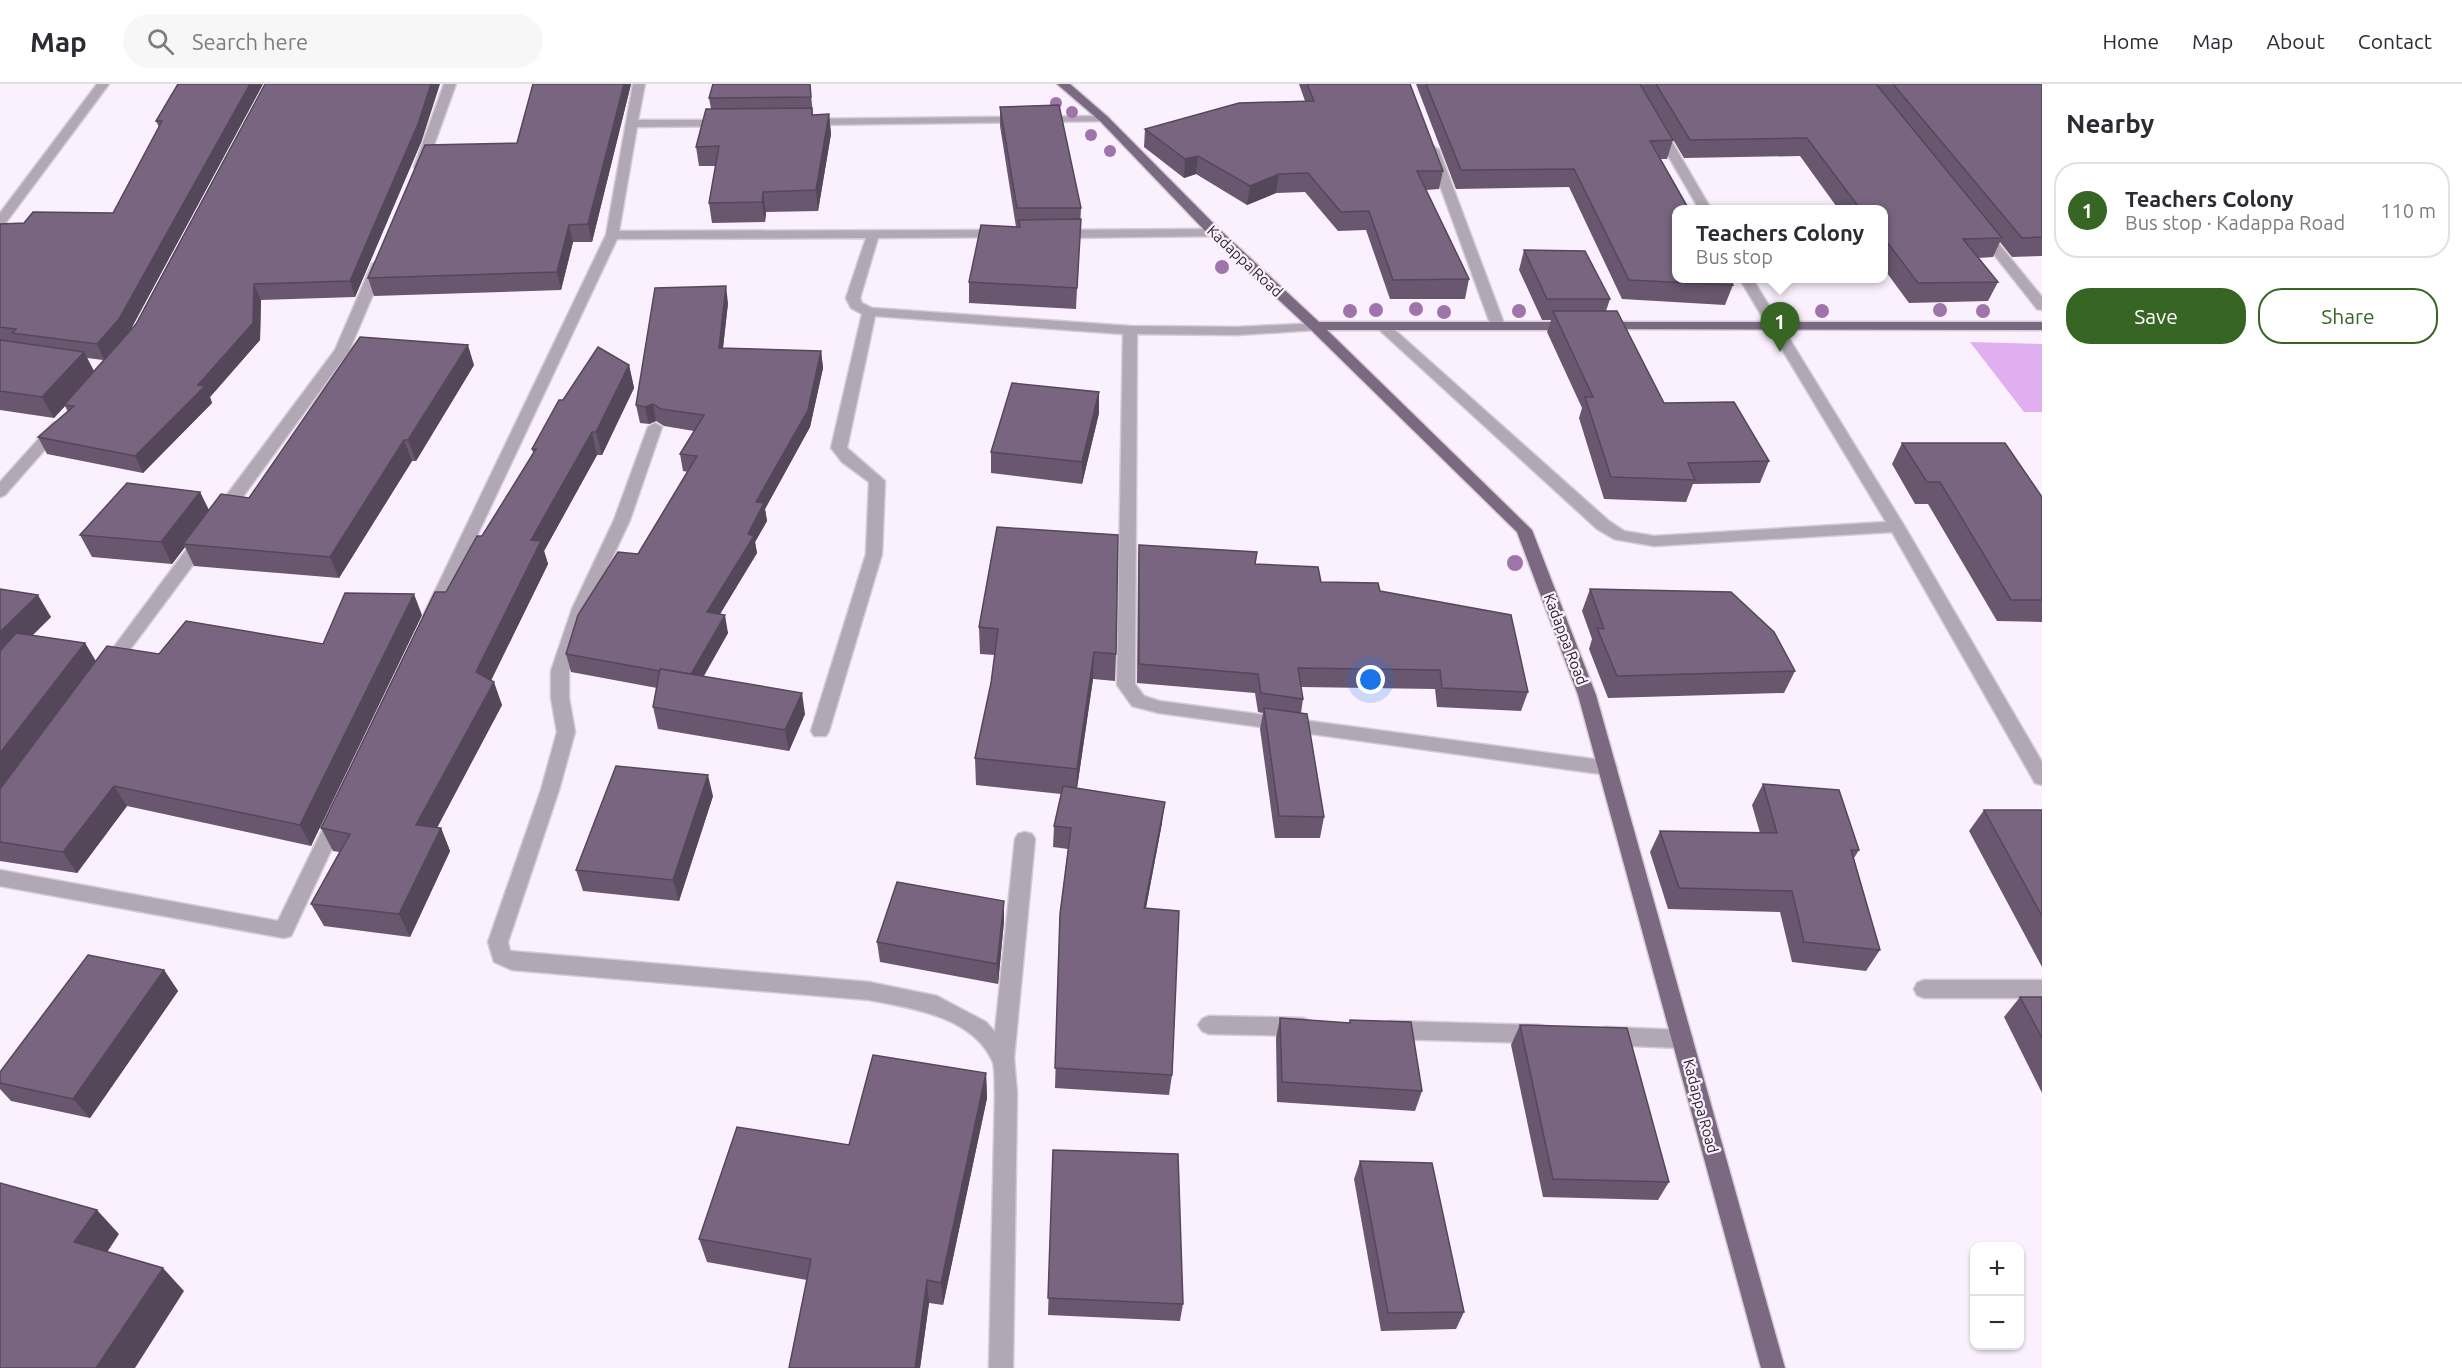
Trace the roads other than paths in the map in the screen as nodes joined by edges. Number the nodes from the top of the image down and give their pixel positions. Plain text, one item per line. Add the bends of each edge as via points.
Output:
1 (103, 84) edge
2 (450, 84) edge
3 (639, 84) edge
4 (1063, 84) edge
5 (1650, 113) edge
6 (1104, 119) junction
7 (739, 123) edge
8 (798, 123) edge
9 (633, 124) junction
10 (1429, 139) edge
11 (415, 177) edge
12 (1702, 205) edge
13 (0, 222) edge
14 (1975, 223) edge
15 (1215, 233) junction
16 (1015, 234) edge
17 (1050, 234) edge
18 (873, 235) junction
19 (612, 236) junction
20 (383, 253) edge
21 (1747, 283) edge
22 (2042, 306) edge
23 (869, 312) junction
24 (1315, 326) junction
25 (1382, 326) junction
26 (1498, 326) junction
27 (1772, 326) junction
28 (2042, 326) edge
29 (1130, 330) junction
30 (71, 412) edge
31 (655, 427) edge
32 (0, 492) edge
33 (1897, 527) junction
34 (426, 627) edge
35 (100, 678) edge
36 (820, 731) dead end
37 (1608, 768) junction
38 (2042, 778) edge
39 (345, 800) edge
40 (1025, 839) dead end
41 (0, 878) edge
42 (1924, 989) dead end
43 (2042, 989) edge
44 (1209, 1024) dead end
45 (1327, 1028) edge
46 (1374, 1029) edge
47 (1564, 1035) edge
48 (1587, 1036) edge
49 (1682, 1039) junction
50 (1003, 1058) junction
51 (1001, 1368) edge
52 (1773, 1368) edge

1 - 13 street
2 - 11 street
3 - 9 street
4 - 6 main road, Kadappa Road
5 - 12 street
6 - 8 street
6 - 15 main road, Kadappa Road
7 - 9 street
9 - 19 street
10 - 26 street
14 - 22 street
15 - 17 street
15 - 24 main road, Kadappa Road
16 - 18 street
18 - 19 street
18 - 23 street via 853,298
19 - 34 street
20 - 35 street via 342,351
21 - 27 street
23 - 29 street
23 - 36 street via 839,448 847,461 866,470 878,482 874,554
24 - 25 main road
24 - 29 street via 1237,331
24 - 37 main road, Kadappa Road via 1524,530 1587,694
25 - 26 main road
25 - 33 street via 1603,525 1620,535 1654,541
26 - 27 main road
27 - 28 main road
27 - 33 street
29 - 37 street via 1126,685 1138,701
30 - 32 street
31 - 50 street via 622,520 580,609 560,671 566,732 498,942 501,956 512,961 869,991 930,1002 979,1028
33 - 38 street
37 - 49 main road, Kadappa Road
39 - 41 street via 284,930
40 - 50 street
42 - 43 street
44 - 45 street
46 - 47 street
48 - 49 street
49 - 52 main road, Kadappa Road
50 - 51 street via 1006,1093

